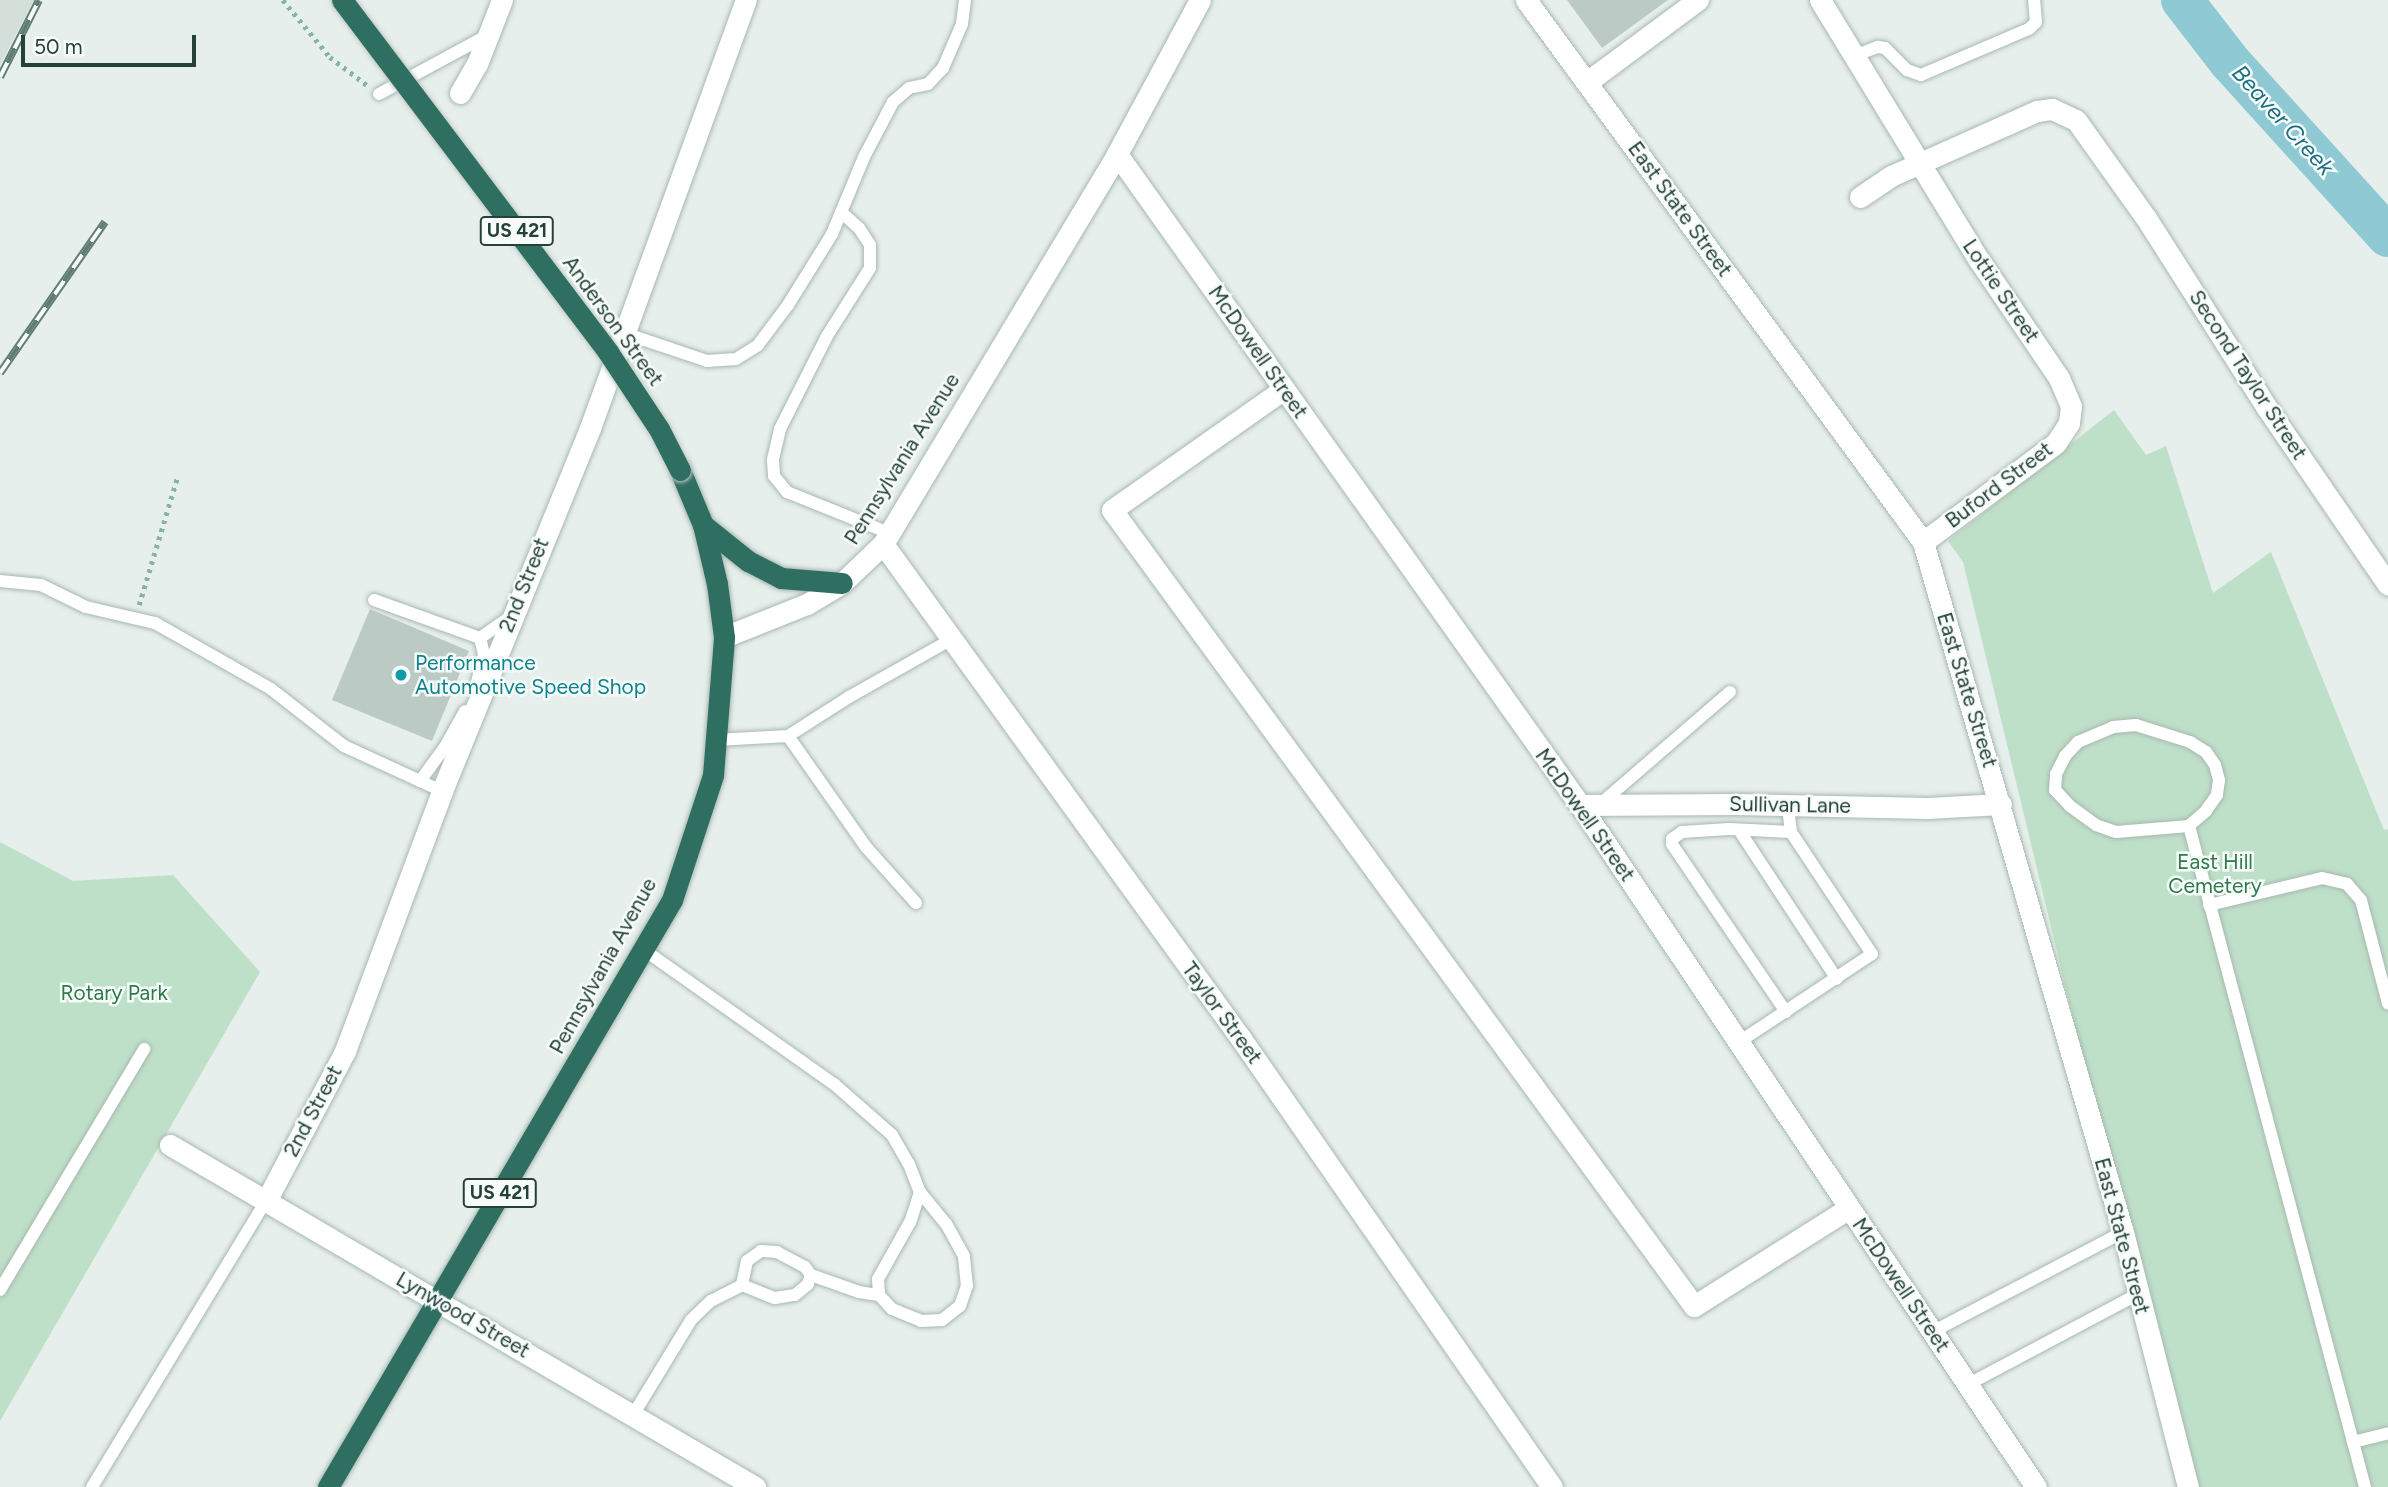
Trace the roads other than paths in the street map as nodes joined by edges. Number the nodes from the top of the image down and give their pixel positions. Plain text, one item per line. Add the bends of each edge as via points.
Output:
1 (342, 0) edge
2 (502, 0) edge
3 (746, 0) edge
4 (965, 0) edge
5 (1200, 0) edge
6 (1526, 0) edge
7 (1698, 0) edge
8 (1820, 0) edge
9 (2034, 0) edge
10 (489, 34) junction
11 (1854, 56) junction
12 (1587, 82) junction
13 (379, 93) road end
14 (460, 93) dead end
15 (1117, 154) junction
16 (1920, 162) junction
17 (1860, 197) dead end
18 (841, 212) junction
19 (624, 333) junction
20 (1284, 389) junction
21 (2069, 423) joint
22 (703, 525) junction
23 (886, 538) junction
24 (1923, 542) junction
25 (0, 581) edge
26 (842, 583) junction
27 (2388, 585) edge
28 (374, 600) dead end
29 (511, 616) junction
30 (724, 637) junction
31 (480, 638) junction
32 (952, 639) junction
33 (1730, 692) dead end
34 (788, 736) junction
35 (716, 740) junction
36 (420, 781) junction
37 (442, 791) junction
38 (2001, 804) junction
39 (1589, 805) junction
40 (1788, 807) junction
41 (2189, 826) junction
42 (1739, 830) junction
43 (1791, 832) junction
44 (916, 903) dead end
45 (2209, 905) junction
46 (643, 949) junction
47 (1837, 979) junction
48 (2388, 1004) edge
49 (1786, 1012) junction
50 (1739, 1042) junction
51 (144, 1049) dead end
52 (170, 1144) dead end
53 (920, 1192) junction
54 (266, 1201) junction
55 (1849, 1208) junction
56 (2123, 1231) junction
57 (811, 1275) junction
58 (742, 1284) junction
59 (0, 1290) edge
60 (2138, 1294) junction
61 (879, 1295) junction
62 (437, 1301) junction
63 (1932, 1332) junction
64 (1967, 1385) junction
65 (633, 1415) junction
66 (2388, 1433) edge
67 (2353, 1442) junction
68 (92, 1487) edge
69 (328, 1487) edge
70 (755, 1487) edge
71 (1552, 1487) edge
72 (2036, 1487) edge
73 (2188, 1487) edge
74 (2365, 1487) edge

1 - 22 highway, Anderson Street / US 421, bridge via 608,352 659,429
2 - 10 street
3 - 19 street, 2nd Street
4 - 18 lane via 962,24 943,68 928,84 909,88 893,102
5 - 15 street, Pennsylvania Avenue
6 - 12 street, East State Street
7 - 12 street
8 - 11 street, Lottie Street
9 - 11 lane via 2036,22 2029,29 1921,75 1907,70 1885,48
10 - 13 lane
10 - 14 street
11 - 16 street, Lottie Street
12 - 24 street, East State Street
15 - 20 street, McDowell Street
15 - 23 street, Pennsylvania Avenue
16 - 17 street
16 - 21 street, Lottie Street via 1979,260 2059,377 2071,405
16 - 27 street, Second Taylor Street via 2037,111 2052,110 2076,120 2110,164
18 - 19 lane via 788,305 758,345 736,359 707,361
18 - 23 lane via 870,245 870,268 827,336 780,429 774,476 787,492
19 - 29 street, 2nd Street via 590,428
20 - 39 street, McDowell Street
20 - 55 street via 1112,510 1694,1306
21 - 24 street, Buford Street via 2056,443
22 - 26 highway via 748,561 781,578
22 - 30 highway, Anderson Street / US 421
23 - 26 street, Pennsylvania Avenue
23 - 32 street, Taylor Street
24 - 38 street, East State Street
25 - 36 lane via 41,584 86,607 155,623 271,689 344,746
26 - 30 street, Pennsylvania Avenue via 807,604
28 - 31 lane
29 - 31 lane
29 - 37 street, 2nd Street
30 - 35 highway, Pennsylvania Avenue / US 421
31 - 36 lane via 484,654 477,683 445,747
32 - 34 lane
32 - 71 street, Taylor Street via 1242,1040
33 - 39 lane
34 - 35 lane
34 - 44 lane via 866,847
35 - 46 highway, Pennsylvania Avenue / US 421 via 713,775 672,900
36 - 37 lane
37 - 54 street, 2nd Street via 345,1051
38 - 40 street, Sullivan Lane
38 - 56 street, East State Street
39 - 40 street, Sullivan Lane
39 - 50 street, McDowell Street
40 - 43 lane
41 - 41 lane via 2116,832 2070,806 2055,790 2056,774 2078,742 2113,727 2136,726 2179,738 2206,752 2216,765 2219,780 2217,795
41 - 45 lane
42 - 43 lane
42 - 47 lane
42 - 49 lane via 1682,832 1672,844
43 - 47 lane via 1871,948 1869,958
45 - 48 lane via 2322,878 2347,884 2361,900
45 - 67 lane
46 - 53 lane via 865,1108 892,1135
46 - 62 highway, Pennsylvania Avenue / US 421
47 - 49 lane
49 - 50 lane
50 - 55 street, McDowell Street
51 - 59 lane
52 - 54 street, Lynwood Street
53 - 61 lane via 878,1279
53 - 61 lane via 964,1256 967,1286 960,1306 942,1320 921,1321 892,1309
54 - 62 street, Lynwood Street
54 - 68 lane
55 - 63 street, McDowell Street
56 - 60 street, East State Street
56 - 63 lane
57 - 58 lane via 795,1295 775,1298
57 - 58 lane via 777,1252 761,1251 747,1261
57 - 61 lane
58 - 65 lane via 711,1301 691,1320
60 - 64 lane
60 - 73 street, East State Street
62 - 65 street, Lynwood Street
62 - 69 highway, Pennsylvania Avenue / US 421
63 - 64 street, McDowell Street
64 - 72 street, McDowell Street
65 - 70 street, Lynwood Street
66 - 67 lane
67 - 74 lane

